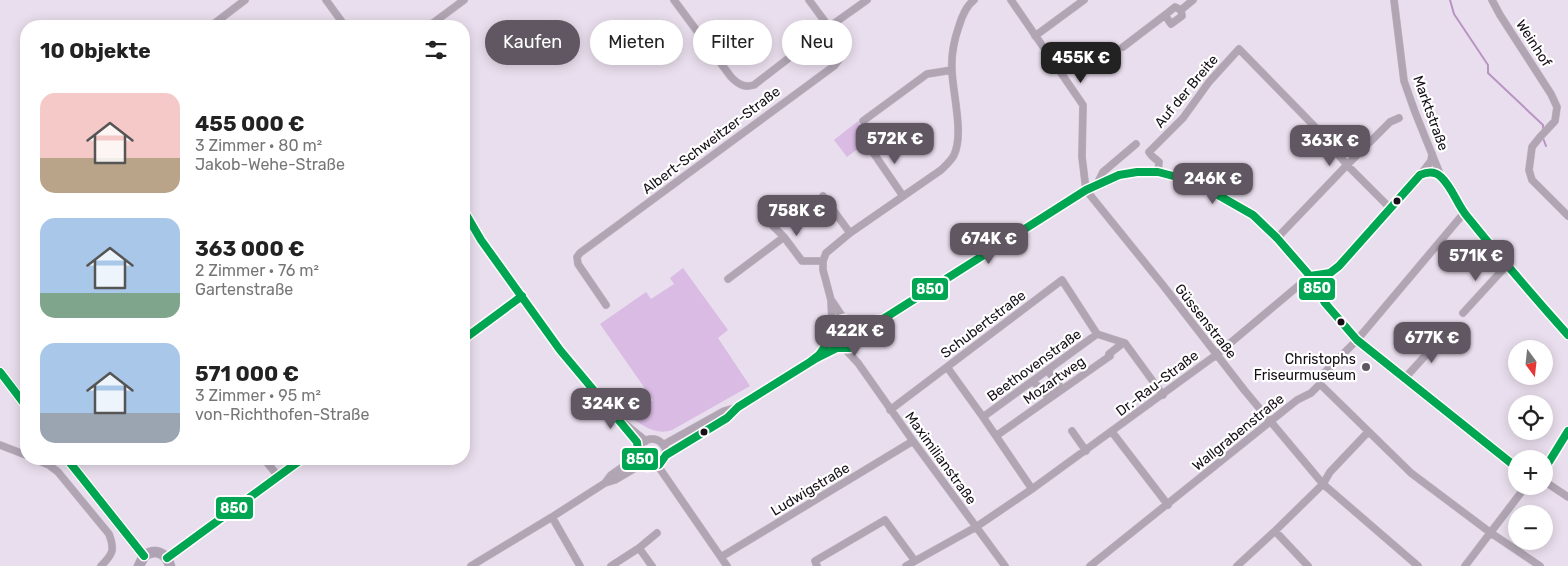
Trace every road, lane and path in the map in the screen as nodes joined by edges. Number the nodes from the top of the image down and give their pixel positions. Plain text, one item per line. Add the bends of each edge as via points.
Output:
1 (245, 0) edge
2 (326, 0) edge
3 (464, 0) edge
4 (674, 0) edge
5 (809, 0) edge
6 (867, 0) edge
7 (974, 0) edge
8 (1011, 0) edge
9 (1084, 0) edge
10 (1193, 0) edge
11 (1394, 0) edge
12 (1492, 0) edge
13 (219, 20) edge
14 (341, 20) edge
15 (437, 20) edge
16 (824, 20) edge
17 (839, 20) edge
18 (1035, 36) junction
19 (1123, 46) dead end
20 (782, 63) edge
21 (835, 65) edge
22 (952, 70) junction
23 (1399, 118) dead end
24 (863, 121) dead end
25 (1136, 144) dead end
26 (870, 148) dead end
27 (1432, 153) junction
28 (1347, 165) junction
29 (1158, 172) junction
30 (1437, 173) junction
31 (1420, 176) junction
32 (1096, 185) junction
33 (1086, 190) junction
34 (823, 196) dead end
35 (903, 196) junction
36 (1391, 209) junction
37 (1464, 213) junction
38 (1568, 216) edge
39 (470, 221) edge
40 (768, 221) dead end
41 (850, 233) junction
42 (784, 237) junction
43 (1277, 238) junction
44 (823, 262) junction
45 (1507, 265) junction
46 (1330, 274) junction
47 (1310, 276) junction
48 (728, 279) dead end
49 (1318, 291) junction
50 (522, 296) junction
51 (831, 300) junction
52 (606, 305) dead end
53 (1462, 313) dead end
54 (844, 319) junction
55 (880, 320) junction
56 (832, 322) junction
57 (854, 325) junction
58 (1098, 334) junction
59 (1568, 334) edge
60 (470, 335) edge
61 (1444, 335) dead end
62 (857, 338) junction
63 (828, 340) junction
64 (1357, 340) junction
65 (1123, 343) junction
66 (852, 346) junction
67 (837, 348) junction
68 (845, 349) junction
69 (1216, 354) junction
70 (815, 359) junction
71 (858, 364) junction
72 (947, 367) junction
73 (1048, 371) junction
74 (0, 372) edge
75 (1405, 378) junction
76 (1033, 381) junction
77 (1320, 384) junction
78 (1163, 394) junction
79 (20, 398) edge
80 (738, 407) junction
81 (890, 410) junction
82 (610, 413) junction
83 (983, 417) junction
84 (1271, 422) junction
85 (1072, 431) dead end
86 (1568, 431) edge
87 (1112, 432) junction
88 (1368, 432) junction
89 (996, 436) junction
90 (646, 440) junction
91 (913, 441) junction
92 (0, 445) edge
93 (663, 445) junction
94 (639, 447) junction
95 (1086, 451) junction
96 (20, 453) edge
97 (666, 454) junction
98 (1553, 455) edge
99 (638, 456) junction
100 (1508, 461) edge
101 (642, 464) junction
102 (50, 465) edge
103 (72, 465) edge
104 (269, 465) edge
105 (294, 465) edge
106 (658, 466) junction
107 (278, 476) junction
108 (605, 483) junction
109 (1323, 484) junction
110 (1553, 487) edge
111 (1032, 489) junction
112 (1519, 495) edge
113 (1568, 497) edge
114 (1168, 505) junction
115 (552, 517) junction
116 (976, 527) junction
117 (1275, 531) junction
118 (657, 533) dead end
119 (1491, 533) junction
120 (639, 548) junction
121 (144, 556) junction
122 (721, 558) junction
123 (915, 561) junction
124 (169, 562) edge
125 (480, 564) edge
126 (102, 566) edge
127 (139, 566) edge
128 (471, 566) edge
129 (580, 566) edge
130 (611, 566) edge
131 (652, 566) edge
132 (727, 566) edge
133 (818, 566) edge
134 (906, 566) edge
135 (1004, 566) edge
136 (1090, 566) edge
137 (1237, 566) edge
138 (1308, 566) edge
139 (1418, 566) edge
140 (1465, 566) edge
141 (1540, 566) edge

1 - 13 street
2 - 14 street
3 - 15 street
4 - 20 street via 736,83 754,85
5 - 16 street
6 - 17 street
7 - 22 street via 968,4 961,19
8 - 18 street
9 - 18 street
10 - 19 street via 1172,24 1165,15
11 - 27 street, Marktstraße via 1404,80
12 - 38 street, Weinhof via 1557,107 1555,121 1532,147 1529,170 1532,180
18 - 33 street via 1082,105
21 - 52 street, Albert-Schweitzer-Straße via 580,253 578,264
22 - 24 street via 927,74
22 - 35 street via 958,134 954,156 942,170
23 - 28 street via 1390,122
25 - 32 street via 1103,172
26 - 35 street
27 - 30 street, Marktstraße
27 - 31 street via 1431,161
28 - 29 street, Auf der Breite via 1318,130 1239,49 1183,118 1149,152 1159,162
28 - 36 street
28 - 43 street
29 - 32 street via 1119,174
29 - 43 street via 1225,199 1253,215
30 - 31 street
30 - 37 street, Marktstraße
31 - 36 street
32 - 33 street
33 - 55 street
33 - 69 street, Güssenstraße
34 - 41 street
35 - 41 street
36 - 46 street
37 - 45 street, Marktstraße
37 - 64 street, Wallgrabenstraße
39 - 50 street
40 - 42 street
41 - 44 street via 830,248
42 - 44 street via 802,260
42 - 48 street
43 - 47 street
44 - 51 street
45 - 53 street
45 - 59 street, Marktstraße
46 - 47 street
46 - 49 street
47 - 49 street
47 - 69 street, Dr.-Rau-Straße
49 - 64 street via 1337,319
50 - 60 street
50 - 82 street
51 - 54 street
51 - 56 street
54 - 56 street
54 - 57 street
55 - 57 street
55 - 62 street
56 - 63 street
57 - 62 street
58 - 65 street
58 - 72 street, Schubertstraße via 1062,280
58 - 73 street, Beethovenstraße
61 - 75 street
62 - 66 street
63 - 67 street
63 - 70 street
64 - 75 street
64 - 77 street, Wallgrabenstraße via 1322,375
65 - 78 street
65 - 89 street, Mozartweg via 1110,356
66 - 68 street
66 - 71 street, Maximilianstraße
67 - 68 street
67 - 70 street
68 - 71 street, Maximilianstraße
69 - 78 street, Dr.-Rau-Straße
69 - 84 street, Güssenstraße
70 - 80 street
71 - 81 street, Maximilianstraße
72 - 81 street, Schubertstraße
72 - 83 street
73 - 76 street, Beethovenstraße
73 - 76 street via 1059,385 1045,394
74 - 79 main road
75 - 100 street
76 - 83 street, Beethovenstraße
77 - 84 street, Wallgrabenstraße
77 - 88 street
78 - 87 street, Dr.-Rau-Straße
80 - 93 street via 724,411
80 - 97 street via 727,418
81 - 91 street, Maximilianstraße
82 - 90 street
82 - 94 street
83 - 89 street, Beethovenstraße
84 - 109 street, Güssenstraße
84 - 114 street, Wallgrabenstraße
85 - 95 street
86 - 98 street
87 - 95 street, Dr.-Rau-Straße
87 - 114 street
88 - 109 street via 1330,472
88 - 119 street via 1411,472
89 - 111 street, Beethovenstraße
90 - 93 street via 655,440
90 - 94 street
91 - 116 street, Maximilianstraße
91 - 122 street, Ludwigstraße
92 - 96 street
93 - 97 street
94 - 99 street
95 - 111 street, Dr.-Rau-Straße
97 - 106 street
99 - 101 street
99 - 108 street
101 - 106 street
101 - 108 street
102 - 126 street via 109,534 113,546 111,556
103 - 121 main road
104 - 107 street
105 - 107 street
106 - 122 street
107 - 124 street
108 - 115 street
109 - 117 street
109 - 139 street, Güssenstraße
110 - 113 street
111 - 116 street, Dr.-Rau-Straße
112 - 119 street
114 - 136 street, Wallgrabenstraße
115 - 125 street
115 - 129 street
116 - 123 street, Dr.-Rau-Straße
116 - 135 street, Maximilianstraße
117 - 137 street
117 - 138 street
118 - 120 street
119 - 140 street
119 - 141 street
120 - 130 street
120 - 131 street
121 - 124 main road via 154,552 164,554
121 - 127 main road
122 - 132 street
123 - 133 street via 885,520 815,561
123 - 134 street, Dr.-Rau-Straße
125 - 128 street

